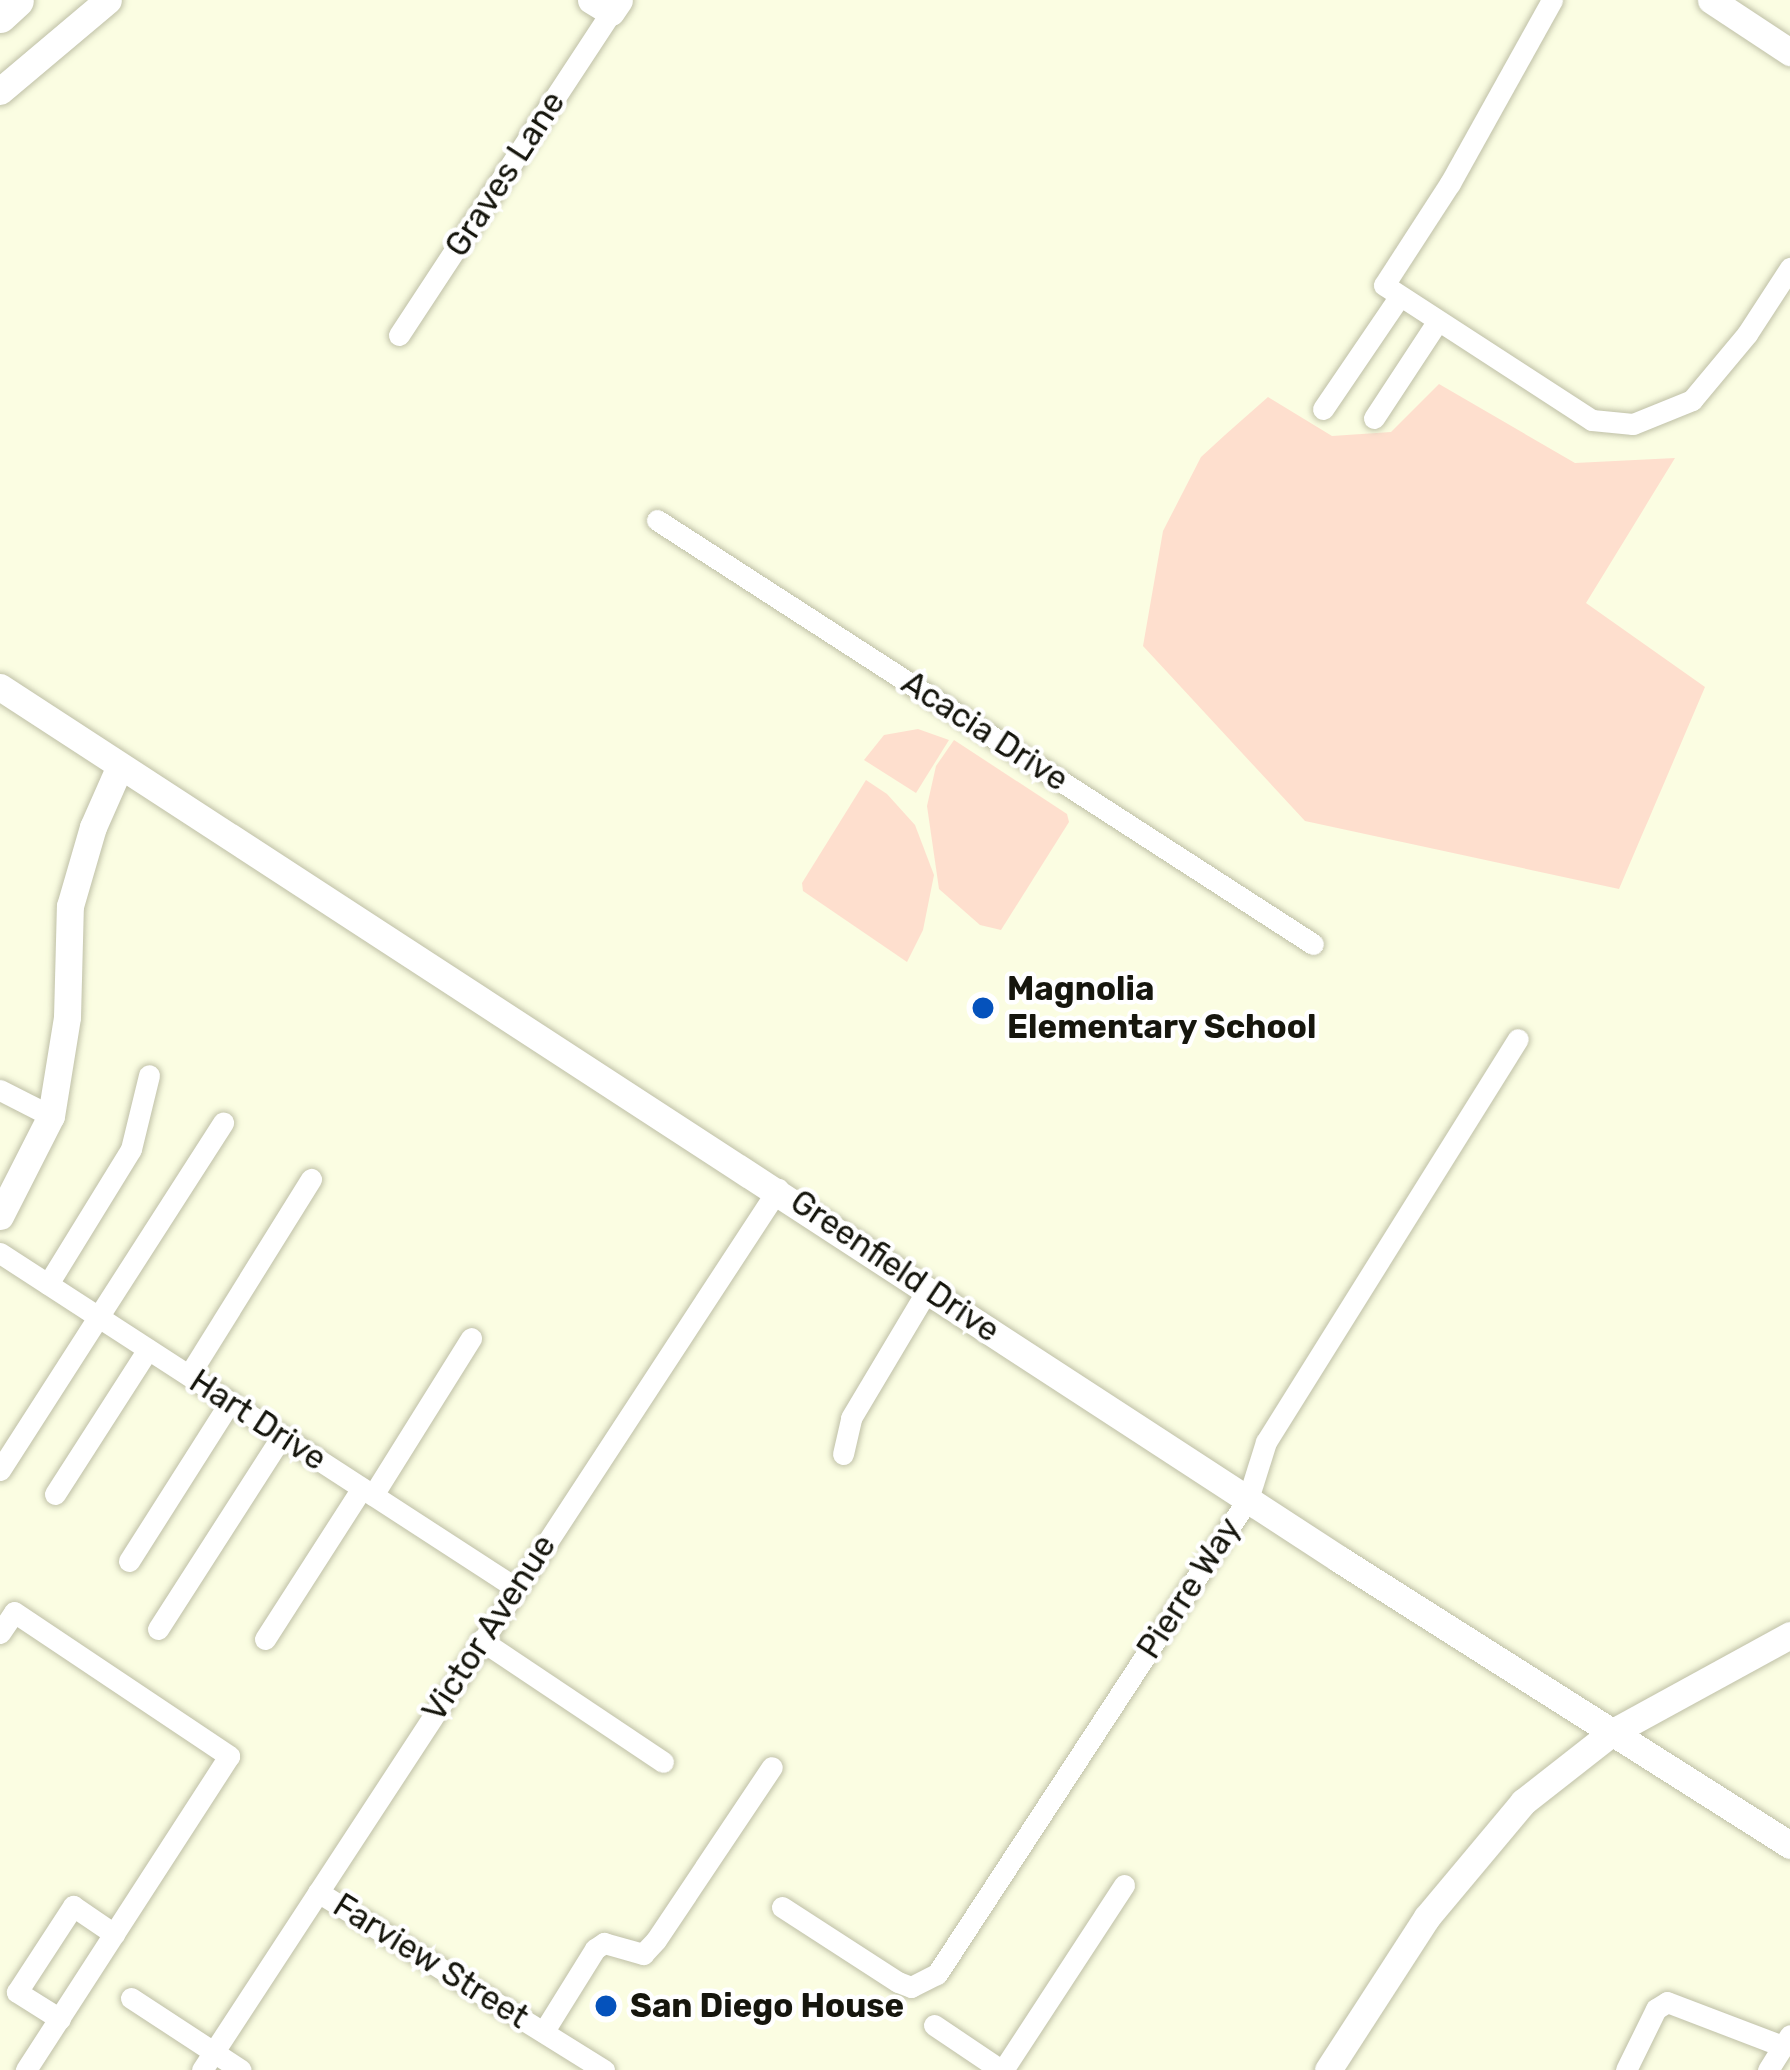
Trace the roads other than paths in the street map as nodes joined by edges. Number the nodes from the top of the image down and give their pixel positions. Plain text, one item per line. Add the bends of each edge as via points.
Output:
1 (17, 0) edge
2 (108, 0) edge
3 (1552, 0) edge
4 (1711, 0) edge
5 (607, 4) edge
6 (0, 16) edge
7 (1790, 52) edge
8 (0, 92) edge
9 (1790, 268) edge
10 (1399, 297) junction
11 (1437, 322) junction
12 (399, 335) dead end
13 (1324, 409) dead end
14 (1374, 418) dead end
15 (657, 520) dead end
16 (0, 687) edge
17 (119, 768) junction
18 (1313, 944) dead end
19 (1518, 1040) dead end
20 (149, 1076) dead end
21 (0, 1090) edge
22 (51, 1116) junction
23 (223, 1122) dead end
24 (310, 1179) dead end
25 (778, 1189) junction
26 (0, 1216) edge
27 (0, 1253) edge
28 (48, 1284) junction
29 (928, 1289) junction
30 (99, 1317) junction
31 (471, 1338) dead end
32 (148, 1348) junction
33 (189, 1375) junction
34 (230, 1402) junction
35 (282, 1436) junction
36 (843, 1454) dead end
37 (0, 1470) edge
38 (368, 1491) junction
39 (55, 1494) dead end
40 (1248, 1498) junction
41 (129, 1561) dead end
42 (516, 1588) junction
43 (158, 1629) dead end
44 (0, 1633) edge
45 (1790, 1636) edge
46 (266, 1640) dead end
47 (481, 1640) junction
48 (1611, 1733) junction
49 (664, 1762) dead end
50 (772, 1767) dead end
51 (1790, 1845) edge
52 (1124, 1885) dead end
53 (318, 1892) junction
54 (782, 1907) dead end
55 (114, 1934) junction
56 (130, 1998) dead end
57 (60, 2018) junction
58 (934, 2026) dead end
59 (544, 2031) junction
60 (1786, 2040) edge
61 (208, 2061) edge
62 (26, 2070) edge
63 (241, 2070) edge
64 (604, 2070) edge
65 (1002, 2070) edge
66 (1328, 2070) edge
67 (1626, 2070) edge
68 (1768, 2070) edge

1 - 6 highway
2 - 8 main road
3 - 10 street via 1384,285
4 - 7 main road
5 - 12 street, Graves Lane
9 - 11 street via 1692,400 1634,424 1592,421
10 - 11 street
10 - 13 street
11 - 14 street
15 - 18 street, Acacia Drive
16 - 17 main road, Greenfield Drive
17 - 22 main road via 70,906 67,1017
17 - 25 main road, Greenfield Drive
19 - 40 street, Pierre Way via 1266,1442
20 - 28 street via 131,1149
21 - 22 street
22 - 26 main road
23 - 30 street
24 - 33 street
25 - 29 main road, Greenfield Drive
25 - 42 street, Victor Avenue
27 - 28 street, Hart Drive
28 - 30 street, Hart Drive
29 - 36 street via 851,1418
29 - 40 main road, Greenfield Drive
30 - 32 street, Hart Drive
30 - 37 street
31 - 38 street
32 - 33 street, Hart Drive
32 - 39 street
33 - 34 street, Hart Drive
34 - 35 street, Hart Drive
34 - 41 street
35 - 38 street, Hart Drive
35 - 43 street
38 - 42 street, Hart Drive
38 - 46 street
40 - 48 main road, Greenfield Drive
40 - 54 street, Pierre Way via 937,1974 911,1987 898,1982
42 - 47 street, Victor Avenue
44 - 55 street via 14,1612 230,1756
45 - 48 main road
47 - 49 street
47 - 53 street, Victor Avenue
48 - 51 main road, Greenfield Drive
48 - 66 main road via 1480,1847
50 - 59 street via 656,1940 643,1954 604,1943 595,1949
52 - 65 street
53 - 59 street, Farview Street
53 - 61 street, Victor Avenue
55 - 57 street
55 - 57 street via 73,1906 50,1940 17,1992
56 - 61 street
57 - 62 street
58 - 65 street
59 - 64 street, Farview Street
60 - 67 street via 1667,2002
60 - 68 street
61 - 63 street

